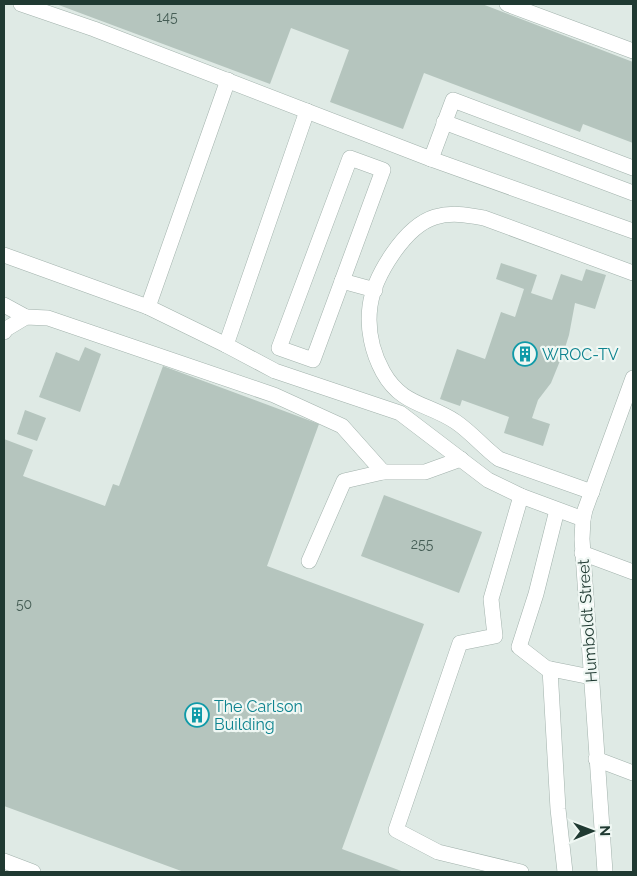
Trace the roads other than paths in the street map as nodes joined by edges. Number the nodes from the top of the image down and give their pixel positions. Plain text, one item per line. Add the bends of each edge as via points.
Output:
1 (21, 4) edge
2 (507, 4) edge
3 (633, 51) edge
4 (228, 80) junction
5 (307, 111) junction
6 (444, 122) junction
7 (432, 159) junction
8 (633, 168) edge
9 (633, 193) edge
10 (633, 231) edge
11 (4, 255) edge
12 (633, 273) edge
13 (342, 281) junction
14 (375, 290) junction
15 (4, 305) edge
16 (148, 306) junction
17 (26, 317) junction
18 (4, 332) edge
19 (226, 344) junction
20 (633, 378) edge
21 (447, 418) junction
22 (436, 440) junction
23 (491, 454) junction
24 (461, 459) junction
25 (383, 472) junction
26 (478, 472) junction
27 (592, 492) junction
28 (521, 496) junction
29 (557, 510) junction
30 (583, 519) junction
31 (582, 553) junction
32 (309, 561) dead end
33 (633, 572) edge
34 (495, 636) junction
35 (519, 646) junction
36 (550, 669) junction
37 (591, 677) junction
38 (596, 759) junction
39 (633, 773) edge
40 (4, 861) edge
41 (33, 872) edge
42 (521, 872) edge
43 (565, 872) edge
44 (605, 872) edge

1 - 4 street
2 - 3 street
4 - 5 street
4 - 16 street
5 - 7 street
5 - 19 street
6 - 7 street
6 - 8 street via 453,100
6 - 9 street
7 - 10 street
11 - 16 street
12 - 14 street via 484,218 462,214 434,218 413,230 398,247
13 - 13 street via 314,360 279,348 350,158 383,170
13 - 14 street
14 - 21 street via 370,305 370,328 383,372 394,388 407,398
15 - 17 street
16 - 19 street
17 - 18 street
17 - 25 street via 48,318 274,395 342,426
19 - 22 street via 275,371 400,413
20 - 27 street, Humboldt Street
21 - 22 street
21 - 23 street via 456,422
22 - 24 street
23 - 26 street
23 - 27 street
24 - 25 street via 425,472
24 - 26 street
25 - 32 street via 344,481
26 - 28 street
27 - 30 street, Humboldt Street
28 - 29 street
28 - 34 street via 491,599
29 - 30 street
29 - 35 street
30 - 31 street, Humboldt Street
31 - 33 street
31 - 37 street, Humboldt Street
34 - 35 street
34 - 42 street via 460,643 396,830 438,852
35 - 36 street
36 - 37 street
36 - 43 street
37 - 38 street, Humboldt Street
38 - 39 street
38 - 44 street, Humboldt Street
40 - 41 street

